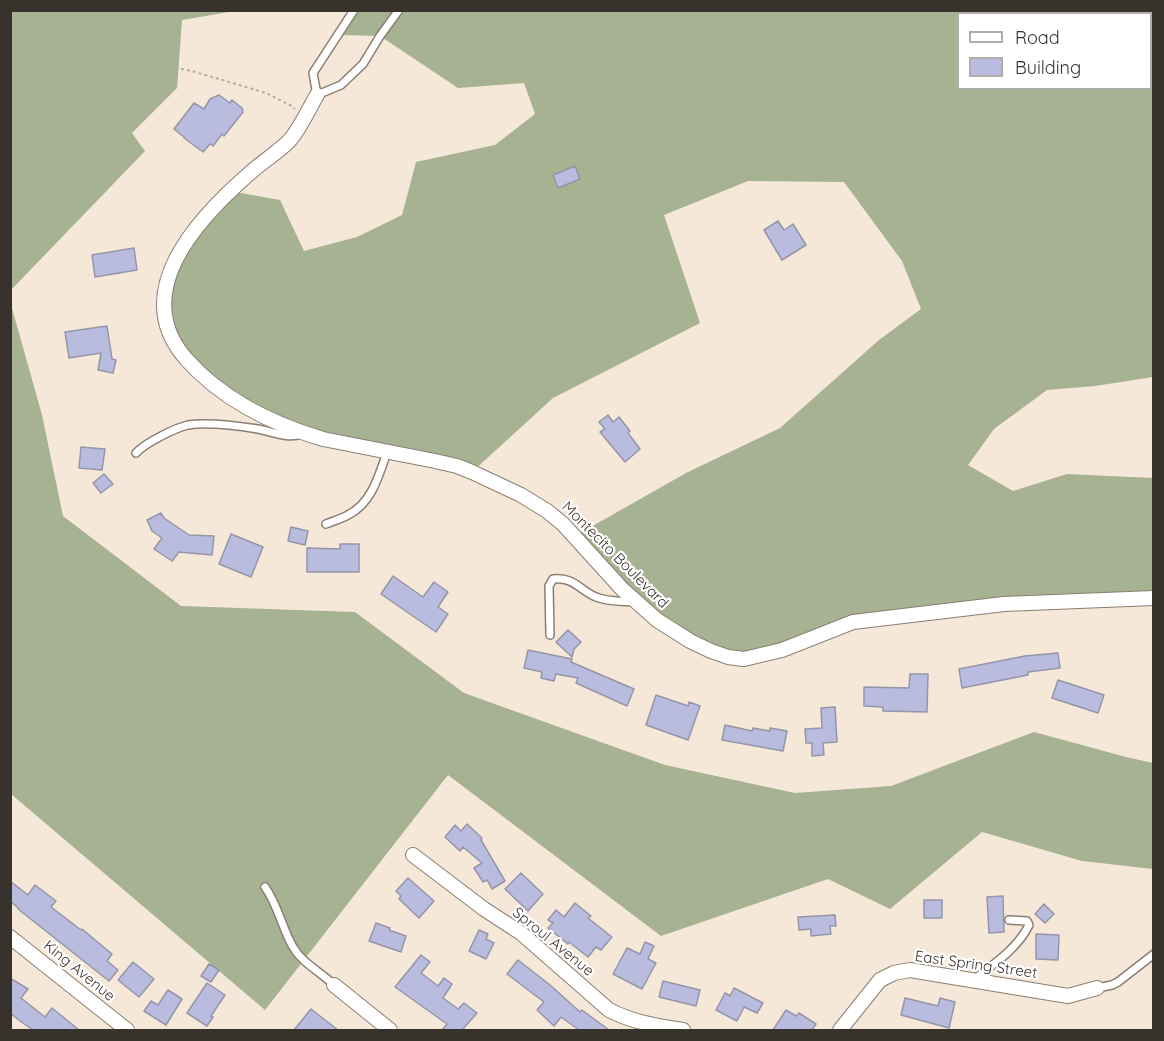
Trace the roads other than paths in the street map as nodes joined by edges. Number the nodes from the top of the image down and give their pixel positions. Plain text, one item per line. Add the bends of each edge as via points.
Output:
1 (354, 10) edge
2 (399, 10) edge
3 (317, 95) junction
4 (305, 433) junction
5 (387, 452) junction
6 (136, 453) dead end
7 (326, 524) dead end
8 (1154, 598) edge
9 (635, 602) junction
10 (550, 634) dead end
11 (413, 855) dead end
12 (265, 887) dead end
13 (1009, 920) dead end
14 (10, 937) edge
15 (1154, 954) edge
16 (974, 980) junction
17 (334, 985) joint
18 (1097, 988) joint
19 (128, 1030) edge
20 (390, 1030) edge
21 (683, 1030) edge
22 (840, 1030) edge

1 - 3 lane via 313,73
2 - 3 lane via 363,64 341,85
3 - 4 street, Montecito Boulevard via 290,141 230,191 190,236 171,268 164,297 166,323 175,344 207,381 248,408
4 - 5 street, Montecito Boulevard
4 - 6 lane via 292,437 258,429 188,425 157,438
5 - 7 lane via 366,503 350,515
5 - 9 street, Montecito Boulevard via 435,460 521,495 575,536
8 - 9 street, Montecito Boulevard via 1004,604 853,622 782,650 744,659 728,657 690,641
9 - 10 lane via 595,597 571,581 553,579 549,586
11 - 21 street, Sproul Avenue via 521,933 609,1010 622,1017
12 - 17 lane via 293,948
13 - 16 lane via 1027,921 1026,932
14 - 19 street, King Avenue
15 - 18 lane via 1112,986
16 - 18 street, East Spring Street via 1068,996
16 - 22 street, East Spring Street via 910,970 894,973 880,981
17 - 20 street

